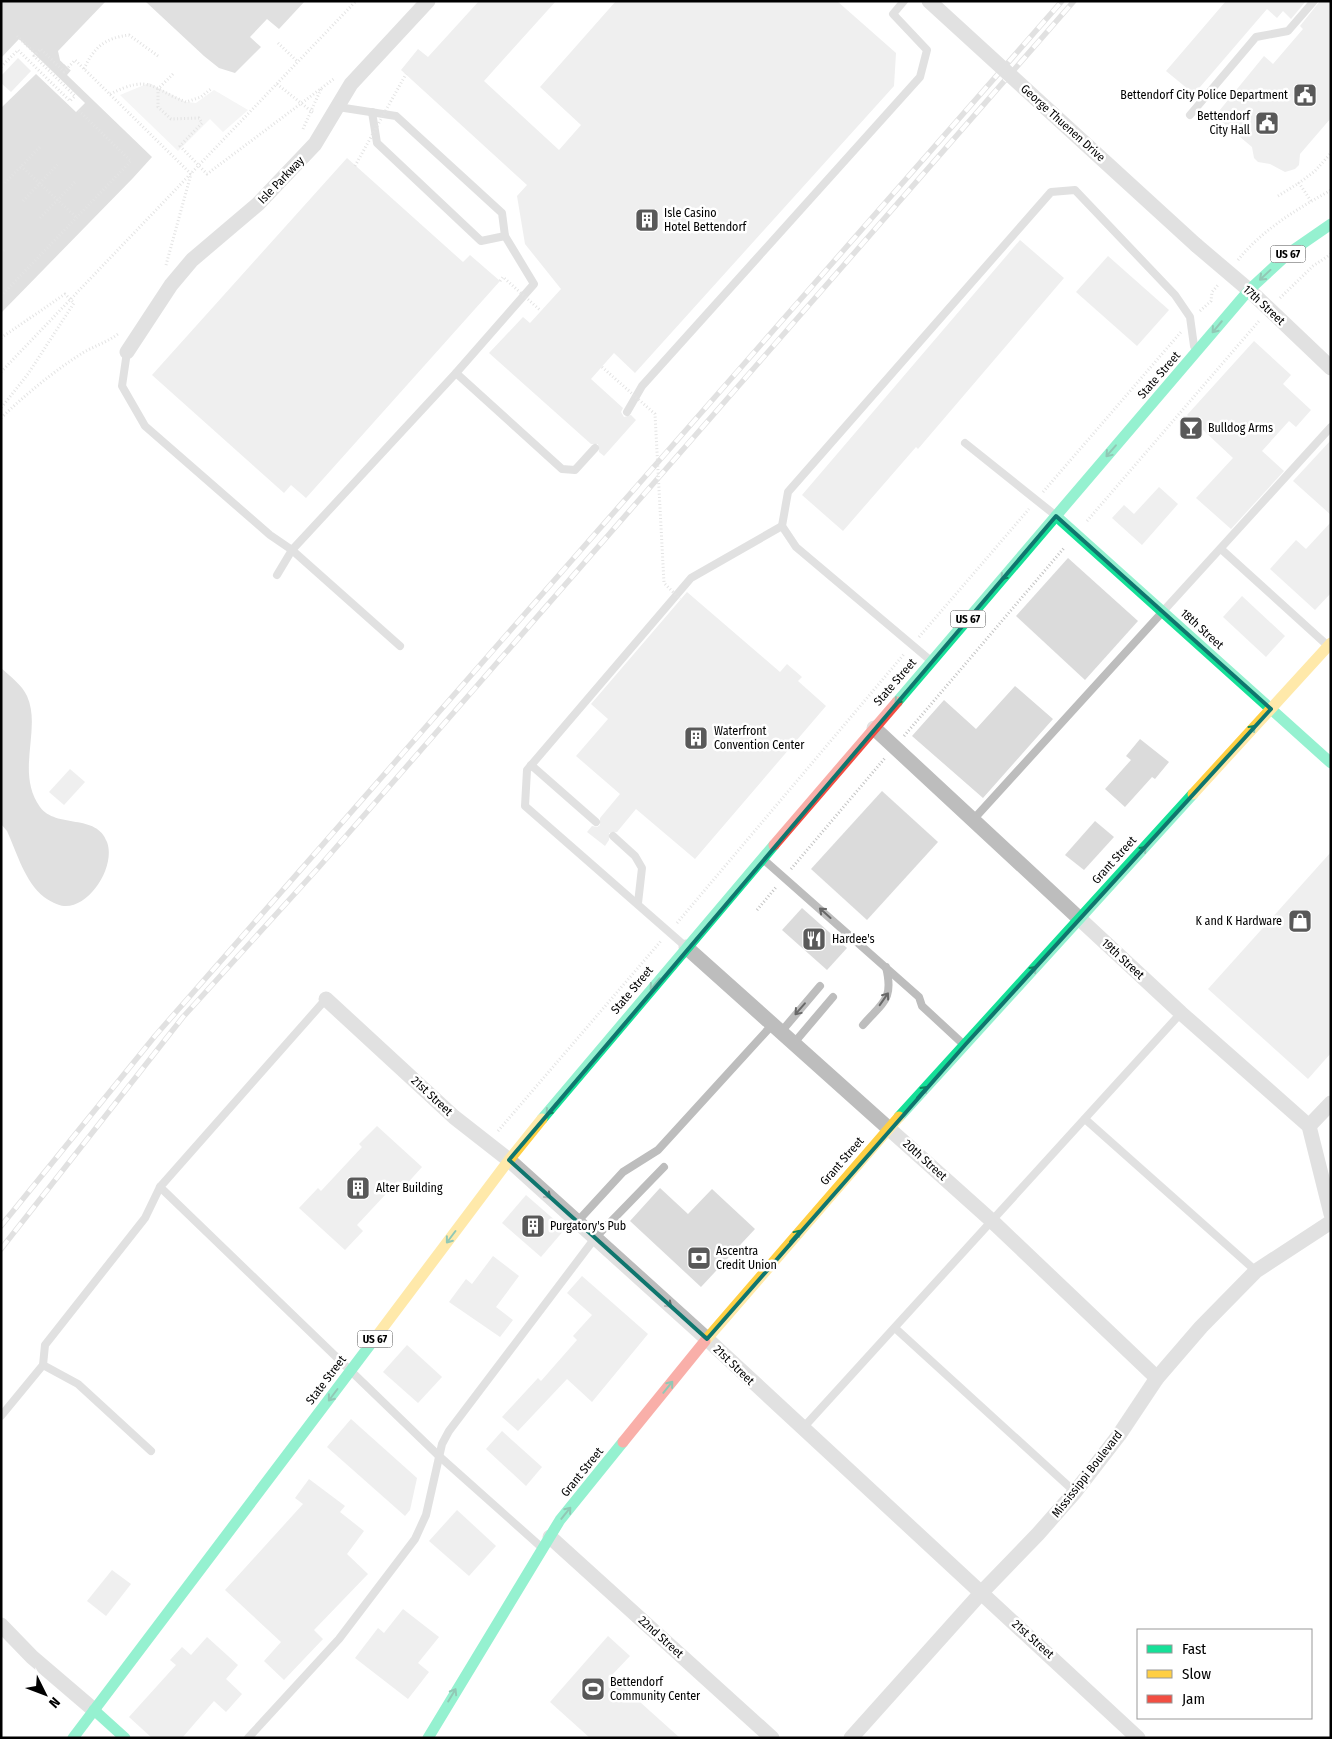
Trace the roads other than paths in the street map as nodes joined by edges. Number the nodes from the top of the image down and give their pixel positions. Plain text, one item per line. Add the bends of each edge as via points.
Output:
1 (428, 1) edge
2 (904, 1) edge
3 (929, 1) edge
4 (1314, 1) edge
5 (338, 107) junction
6 (372, 112) junction
7 (1190, 115) dead end
8 (1331, 224) edge
9 (505, 236) junction
10 (1196, 245) joint
11 (1249, 290) junction
12 (127, 352) joint
13 (1196, 353) junction
14 (1331, 368) edge
15 (456, 373) junction
16 (628, 412) dead end
17 (1331, 427) edge
18 (965, 442) dead end
19 (595, 448) dead end
20 (1056, 516) junction
21 (782, 526) junction
22 (1220, 549) junction
23 (292, 550) junction
24 (277, 575) dead end
25 (1163, 612) junction
26 (1330, 645) edge
27 (400, 646) dead end
28 (931, 661) junction
29 (1270, 709) junction
30 (874, 728) junction
31 (1331, 763) edge
32 (531, 765) junction
33 (972, 821) junction
34 (596, 822) dead end
35 (613, 836) dead end
36 (762, 859) junction
37 (638, 903) junction
38 (1080, 919) junction
39 (686, 947) junction
40 (886, 968) junction
41 (820, 986) dead end
42 (832, 997) dead end
43 (326, 999) joint
44 (1181, 1014) junction
45 (862, 1025) dead end
46 (777, 1028) junction
47 (794, 1043) junction
48 (965, 1045) junction
49 (1331, 1103) edge
50 (1085, 1120) junction
51 (1309, 1126) junction
52 (889, 1128) junction
53 (509, 1160) junction
54 (664, 1167) dead end
55 (160, 1187) junction
56 (1331, 1214) edge
57 (992, 1221) junction
58 (577, 1222) junction
59 (1331, 1222) edge
60 (594, 1238) junction
61 (1256, 1271) junction
62 (895, 1328) junction
63 (707, 1339) junction
64 (43, 1365) junction
65 (352, 1370) junction
66 (1157, 1378) junction
67 (1, 1416) edge
68 (803, 1428) junction
69 (151, 1451) dead end
70 (440, 1456) junction
71 (1075, 1492) junction
72 (546, 1542) junction
73 (981, 1593) junction
74 (1, 1625) edge
75 (94, 1710) junction
76 (73, 1738) edge
77 (125, 1738) edge
78 (248, 1738) edge
79 (428, 1738) edge
80 (772, 1738) edge
81 (851, 1738) edge
82 (1138, 1738) edge

1 - 5 street, Isle Parkway via 351,84
2 - 16 lane via 893,14 927,50 920,77 642,386
3 - 10 street, George Thuenen Drive, bridge
4 - 7 lane via 1288,31 1256,37
5 - 6 lane
5 - 12 street, Isle Parkway via 315,144 258,204 192,260 171,285
6 - 9 lane via 396,116 502,213
6 - 9 lane via 377,143 481,241
8 -> 11 main road, US 67 via 1289,253
9 - 15 lane via 534,284
10 - 11 street, 17th Street
11 -> 13 main road, State Street / US 67
11 - 14 street, 17th Street
12 - 23 lane via 122,386 145,426 270,535
13 -> 20 main road, State Street / US 67
13 - 21 lane via 1191,321 1175,295 1075,190 1051,192 788,492
15 - 19 lane via 562,469 575,470
15 - 23 lane
17 - 22 lane
18 - 20 lane
20 - 25 main road, 18th Street
20 -> 28 main road, State Street / US 67
21 - 28 lane via 796,547
21 - 32 lane via 691,578
22 - 25 lane
22 - 26 lane
23 - 24 lane
23 - 27 lane
25 - 29 main road, 18th Street
25 - 33 lane
26 - 29 main road, Grant Street
28 -> 30 main road, State Street / US 67
29 - 31 main road, 18th Street
38 -> 29 main road, Grant Street
30 - 33 street, 19th Street
30 - 36 main road, State Street / US 67
32 - 34 lane
32 - 37 lane via 527,770 525,806
33 - 38 street, 19th Street
35 - 37 lane via 635,856 642,868
36 - 39 main road, State Street / US 67
40 -> 36 lane
37 - 39 lane
38 - 44 street, 19th Street
48 -> 38 main road, Grant Street
39 - 46 street, 20th Street
39 -> 53 main road, State Street / US 67
45 -> 40 lane via 887,998 890,990
40 - 48 lane
41 -> 46 lane
42 - 47 lane
43 - 53 street, 21st Street via 454,1118
43 - 55 lane
44 - 50 lane
44 - 51 street, 19th Street
46 - 47 street, 20th Street
46 - 58 lane via 658,1150 623,1172
47 - 52 street, 20th Street
52 -> 48 main road, Grant Street
49 - 51 street
50 - 57 lane
50 - 61 lane
51 - 56 street
52 - 57 street, 20th Street
63 -> 52 main road, Grant Street
53 -> 58 street, 21st Street
53 -> 65 main road, State Street / US 67
54 - 60 lane
55 - 64 lane via 145,1218 45,1345
55 - 65 lane
57 - 62 lane
57 - 66 street, 20th Street
58 - 60 street, 21st Street
59 - 61 street, Mississippi Boulevard
60 -> 63 street, 21st Street
60 - 70 lane via 448,1431
61 - 66 street, Mississippi Boulevard
62 - 68 lane
62 - 71 lane
63 - 68 street, 21st Street
72 -> 63 main road, Grant Street via 560,1520
64 - 67 lane
64 - 69 lane via 78,1384
65 - 70 lane
65 -> 75 main road, State Street / US 67
66 - 71 street, Mississippi Boulevard
68 - 73 street, 21st Street
70 - 72 lane
70 - 78 lane via 426,1515 415,1540 339,1639
71 - 73 street, Mississippi Boulevard
79 -> 72 main road, Grant Street
72 - 80 street, 22nd Street
73 - 81 street, Mississippi Boulevard
73 - 82 street, 21st Street
74 - 75 street via 32,1657
75 - 76 main road, State Street / US 67
75 - 77 main road

